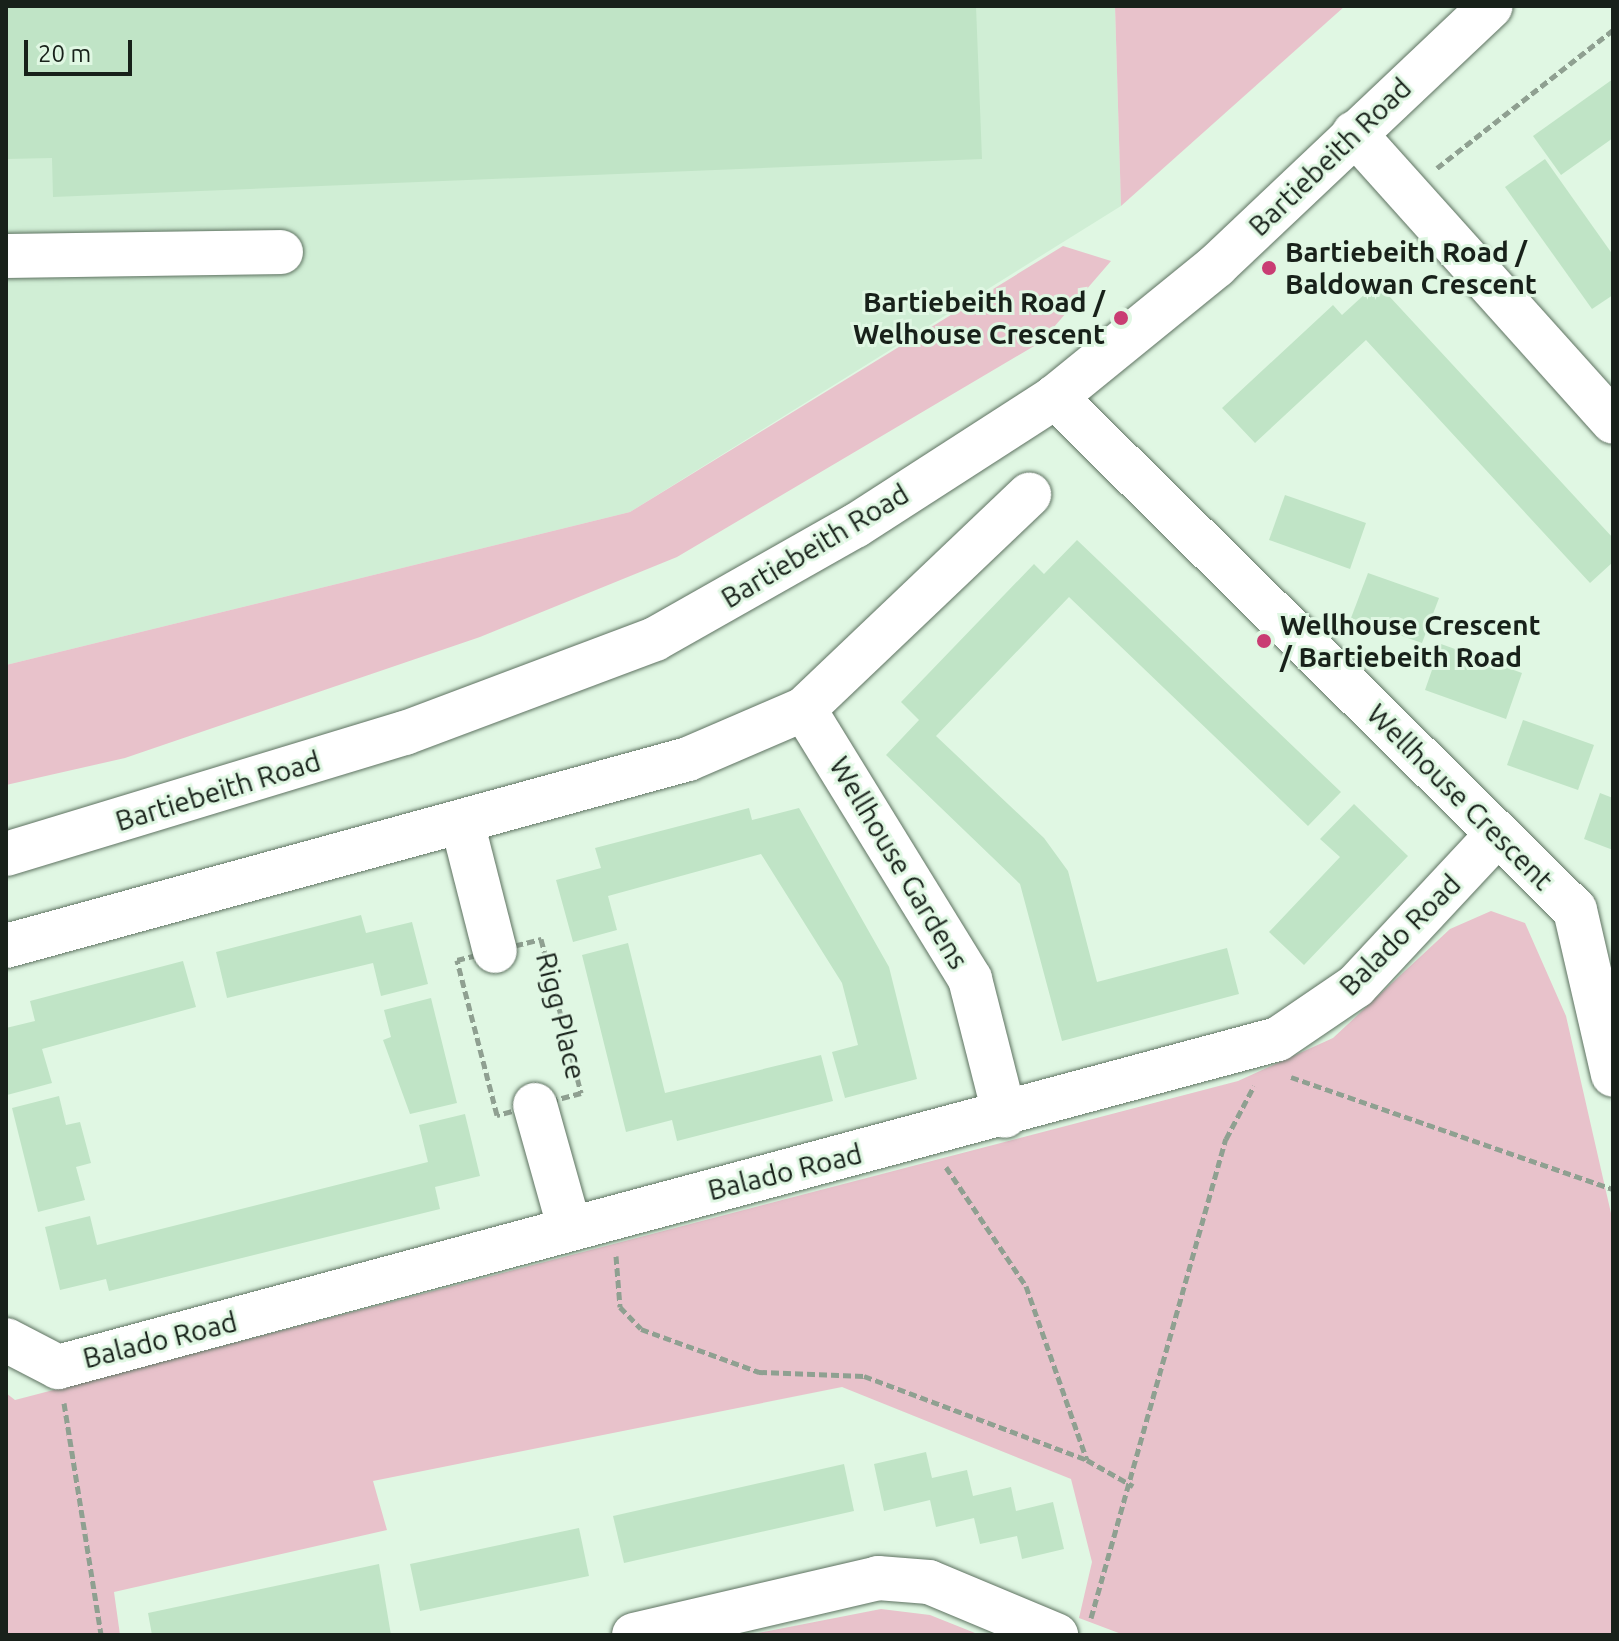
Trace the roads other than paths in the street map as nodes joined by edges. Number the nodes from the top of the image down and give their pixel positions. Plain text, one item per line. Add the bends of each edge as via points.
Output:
1 (1491, 6) edge
2 (1449, 26) edge
3 (1354, 133) junction
4 (281, 252) dead end
5 (6, 256) edge
6 (1055, 397) junction
7 (1613, 422) edge
8 (1029, 495) dead end
9 (804, 709) junction
10 (462, 822) junction
11 (1497, 835) junction
12 (6, 854) edge
13 (6, 946) edge
14 (495, 951) road end
15 (1613, 1075) edge
16 (535, 1105) road end
17 (1005, 1116) junction
18 (569, 1226) junction
19 (6, 1340) edge
20 (634, 1635) edge
21 (1056, 1635) edge

1 - 2 street, Bartiebeith Road
2 - 3 street, Bartiebeith Road
3 - 6 street, Bartiebeith Road via 1216,266
3 - 7 street
4 - 5 street
6 - 11 street, Wellhouse Crescent
6 - 12 street, Bartiebeith Road via 855,526 655,639 405,733
8 - 9 street
9 - 10 street via 688,759
9 - 17 street, Wellhouse Gardens via 970,979
10 - 13 street
10 - 14 street, Rigg Place
11 - 15 street, Wellhouse Crescent via 1575,910
11 - 17 street, Balado Road via 1356,986 1271,1053
16 - 18 street, Rigg Place
17 - 18 street, Balado Road
18 - 19 street, Balado Road via 58,1367
20 - 21 street via 878,1578 929,1582

